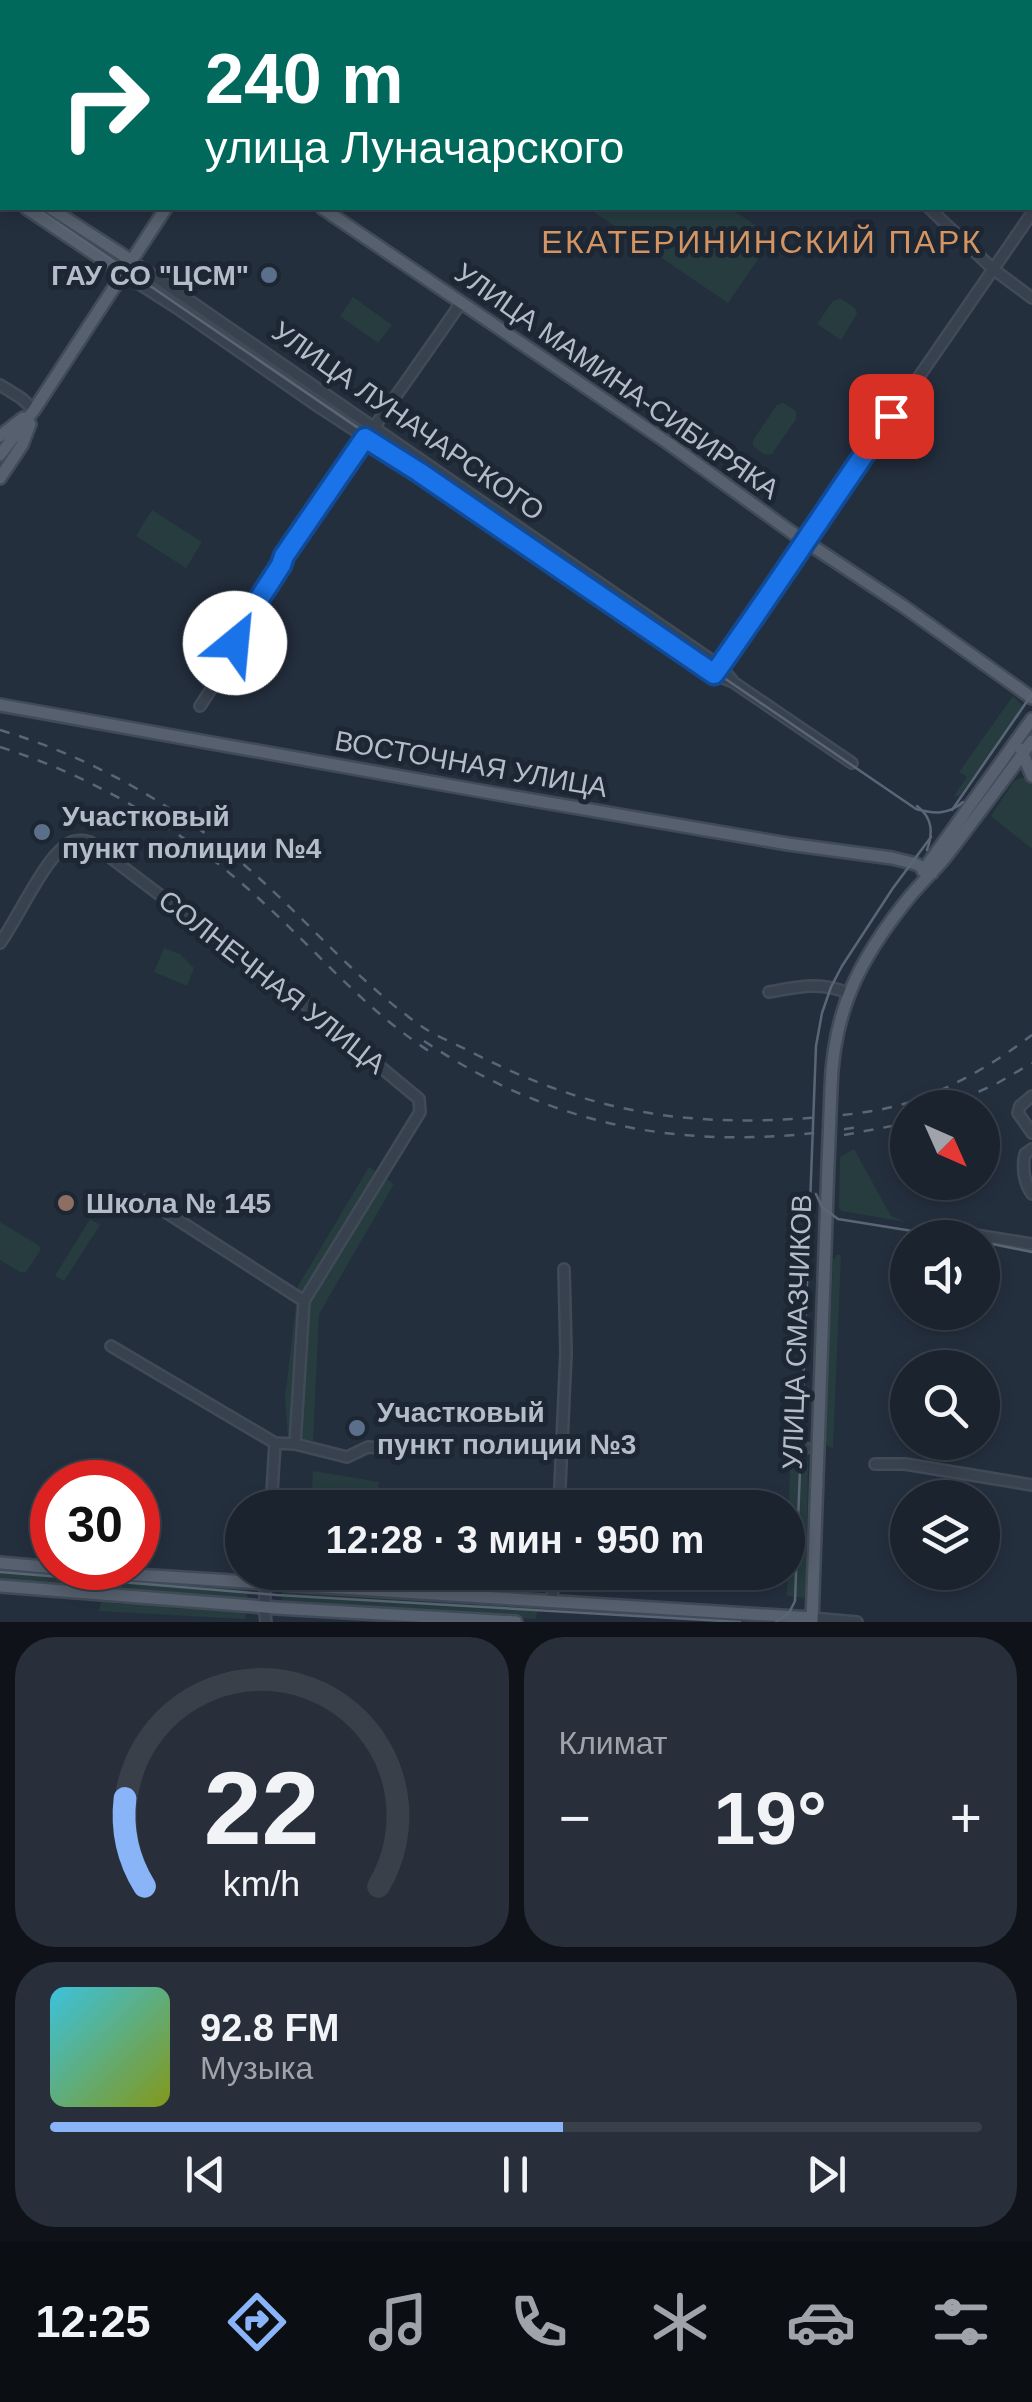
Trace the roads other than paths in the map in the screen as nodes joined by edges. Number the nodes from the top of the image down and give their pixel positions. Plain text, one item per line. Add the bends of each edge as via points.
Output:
1 (29, 210) edge
2 (53, 210) edge
3 (165, 210) edge
4 (325, 210) edge
5 (931, 210) edge
6 (1032, 214) edge
7 (132, 261) junction
8 (993, 269) junction
9 (124, 274) junction
10 (1032, 298) edge
11 (461, 302) junction
12 (0, 385) edge
13 (34, 410) junction
14 (373, 426) junction
15 (0, 436) edge
16 (365, 438) junction
17 (0, 456) edge
18 (0, 478) edge
19 (805, 542) junction
20 (717, 670) junction
21 (1032, 698) edge
22 (0, 705) edge
23 (200, 706) dead end
24 (1032, 719) edge
25 (1017, 740) junction
26 (1032, 741) edge
27 (1022, 754) junction
28 (852, 763) dead end
29 (1032, 776) edge
30 (928, 870) junction
31 (0, 943) edge
32 (769, 992) dead end
33 (847, 994) junction
34 (1032, 1096) edge
35 (1032, 1133) edge
36 (1032, 1149) edge
37 (1032, 1194) edge
38 (147, 1200) dead end
39 (1000, 1239) edge
40 (1032, 1244) edge
41 (564, 1269) dead end
42 (304, 1301) junction
43 (111, 1346) dead end
44 (275, 1444) junction
45 (295, 1444) junction
46 (787, 1446) dead end
47 (806, 1448) dead end
48 (423, 1452) dead end
49 (875, 1464) dead end
50 (1032, 1484) edge
51 (272, 1490) edge
52 (560, 1490) edge
53 (0, 1563) edge
54 (225, 1577) edge
55 (0, 1586) edge
56 (265, 1590) edge
57 (415, 1590) edge
58 (553, 1590) edge
59 (552, 1601) junction
60 (264, 1607) junction
61 (812, 1620) edge
62 (266, 1622) edge
63 (516, 1622) edge
64 (857, 1622) edge

1 - 9 main road, УЛИЦА ЛУНАЧАРСКОГО
2 - 7 main road, УЛИЦА ЛУНАЧАРСКОГО
3 - 7 main road
4 - 11 main road, УЛИЦА МАМИНА-СИБИРЯКА
5 - 8 street
6 - 8 street
7 - 9 main road
7 - 14 street, УЛИЦА ЛУНАЧАРСКОГО
8 - 10 street
8 - 19 street
9 - 13 main road
9 - 16 street, УЛИЦА ЛУНАЧАРСКОГО
11 - 14 street
11 - 19 main road, УЛИЦА МАМИНА-СИБИРЯКА
12 - 13 street
13 - 15 main road
13 - 17 main road
13 - 18 main road
14 - 16 street
14 - 20 street, УЛИЦА ЛУНАЧАРСКОГО
16 - 20 street, УЛИЦА ЛУНАЧАРСКОГО
16 - 23 street via 284,556
19 - 20 street
19 - 21 main road, УЛИЦА МАМИНА-СИБИРЯКА
20 - 28 street, УЛИЦА ЛУНАЧАРСКОГО
22 - 30 main road, ВОСТОЧНАЯ УЛИЦА via 892,858
24 - 25 main road
25 - 27 main road
25 - 30 main road
26 - 27 main road
27 - 29 main road
27 - 30 main road
30 - 33 main road, УЛИЦА СМАЗЧИКОВ
31 - 42 street, СОЛНЕЧНАЯ УЛИЦА via 63,847 90,842 296,996 419,1099 420,1112
32 - 33 street via 828,986
33 - 61 main road, УЛИЦА СМАЗЧИКОВ, bridge via 832,1058
34 - 35 street via 1018,1113
36 - 37 street via 1024,1161
38 - 42 street
39 - 40 street
41 - 52 street
42 - 45 street
43 - 44 street
44 - 45 street
44 - 51 street
45 - 48 street via 347,1457 368,1447
46 - 47 street
49 - 50 street
53 - 54 main road
55 - 60 main road
56 - 60 street
57 - 59 main road
58 - 59 street
59 - 61 main road
60 - 62 street
60 - 63 main road
61 - 64 street

